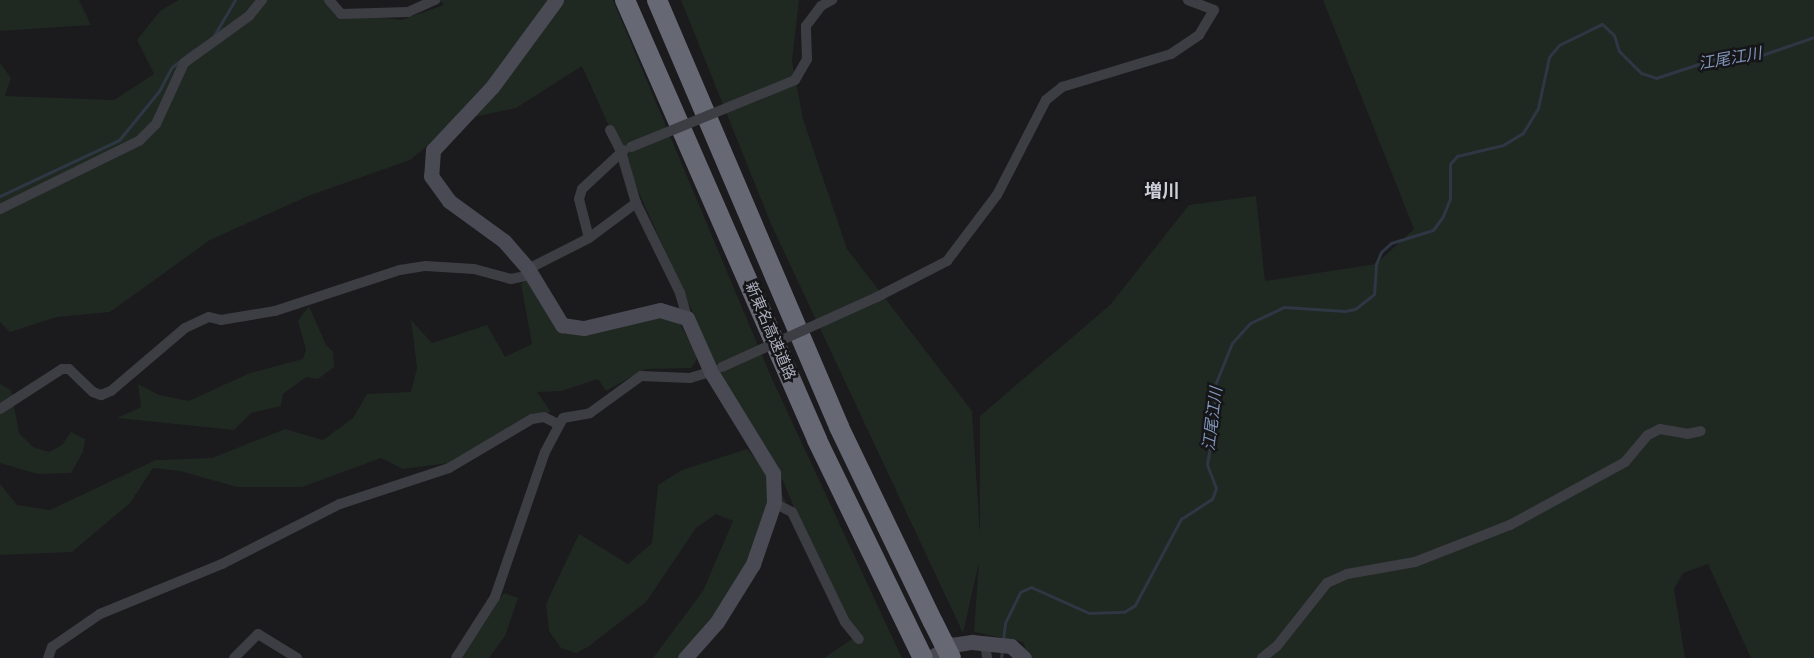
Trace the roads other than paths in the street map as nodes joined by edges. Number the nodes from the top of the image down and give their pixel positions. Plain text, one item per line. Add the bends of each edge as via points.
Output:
1 (262, 0) edge
2 (329, 0) edge
3 (435, 0) edge
4 (556, 0) edge
5 (625, 0) edge
6 (657, 0) edge
7 (831, 0) edge
8 (1188, 0) edge
9 (610, 130) dead end
10 (626, 150) junction
11 (636, 203) junction
12 (0, 209) edge
13 (589, 238) junction
14 (529, 272) junction
15 (687, 318) junction
16 (717, 369) junction
17 (0, 409) edge
18 (558, 424) junction
19 (1701, 431) dead end
20 (774, 503) junction
21 (860, 639) dead end
22 (986, 651) edge
23 (48, 658) edge
24 (234, 658) edge
25 (297, 658) edge
26 (456, 658) edge
27 (685, 658) edge
28 (923, 658) edge
29 (930, 658) edge
30 (951, 658) edge
31 (1024, 658) edge
32 (1262, 658) edge

1 - 12 street via 249,16 184,63 156,124 139,141
2 - 3 street via 341,14 408,12
4 - 14 street via 492,87 443,136 430,163 437,190 504,241
5 - 28 highway, 新東名高速道路 via 817,440
6 - 30 highway, 新東名高速道路, bridge via 839,427
7 - 10 street, bridge via 821,6 806,27 807,58 795,80
8 - 16 street, bridge via 1214,10 1199,35 1171,54 1062,87 1046,100 997,195 947,261
9 - 10 street
10 - 11 street
10 - 13 street via 582,189 579,199
11 - 13 street
11 - 15 street via 680,293
13 - 14 street
14 - 15 street via 554,318 571,328 660,310
14 - 17 street via 512,279 474,269 426,266 400,270 275,311 221,320 209,317 186,328 111,391 101,395 93,392 69,369 62,369
15 - 16 street
16 - 18 street via 690,378 640,376 590,413 563,418
16 - 20 street via 773,473
18 - 23 street via 544,417 532,419 448,468 339,504 222,564 100,615 52,647
18 - 26 street via 544,452 495,597
19 - 32 street via 1687,434 1660,429 1648,435 1625,462 1510,525 1415,562 1347,574 1328,583 1277,646
20 - 21 street via 792,512 845,622
20 - 27 street via 764,540 740,590
22 - 29 street via 952,645
22 - 31 street via 1011,646
24 - 25 street via 258,634

